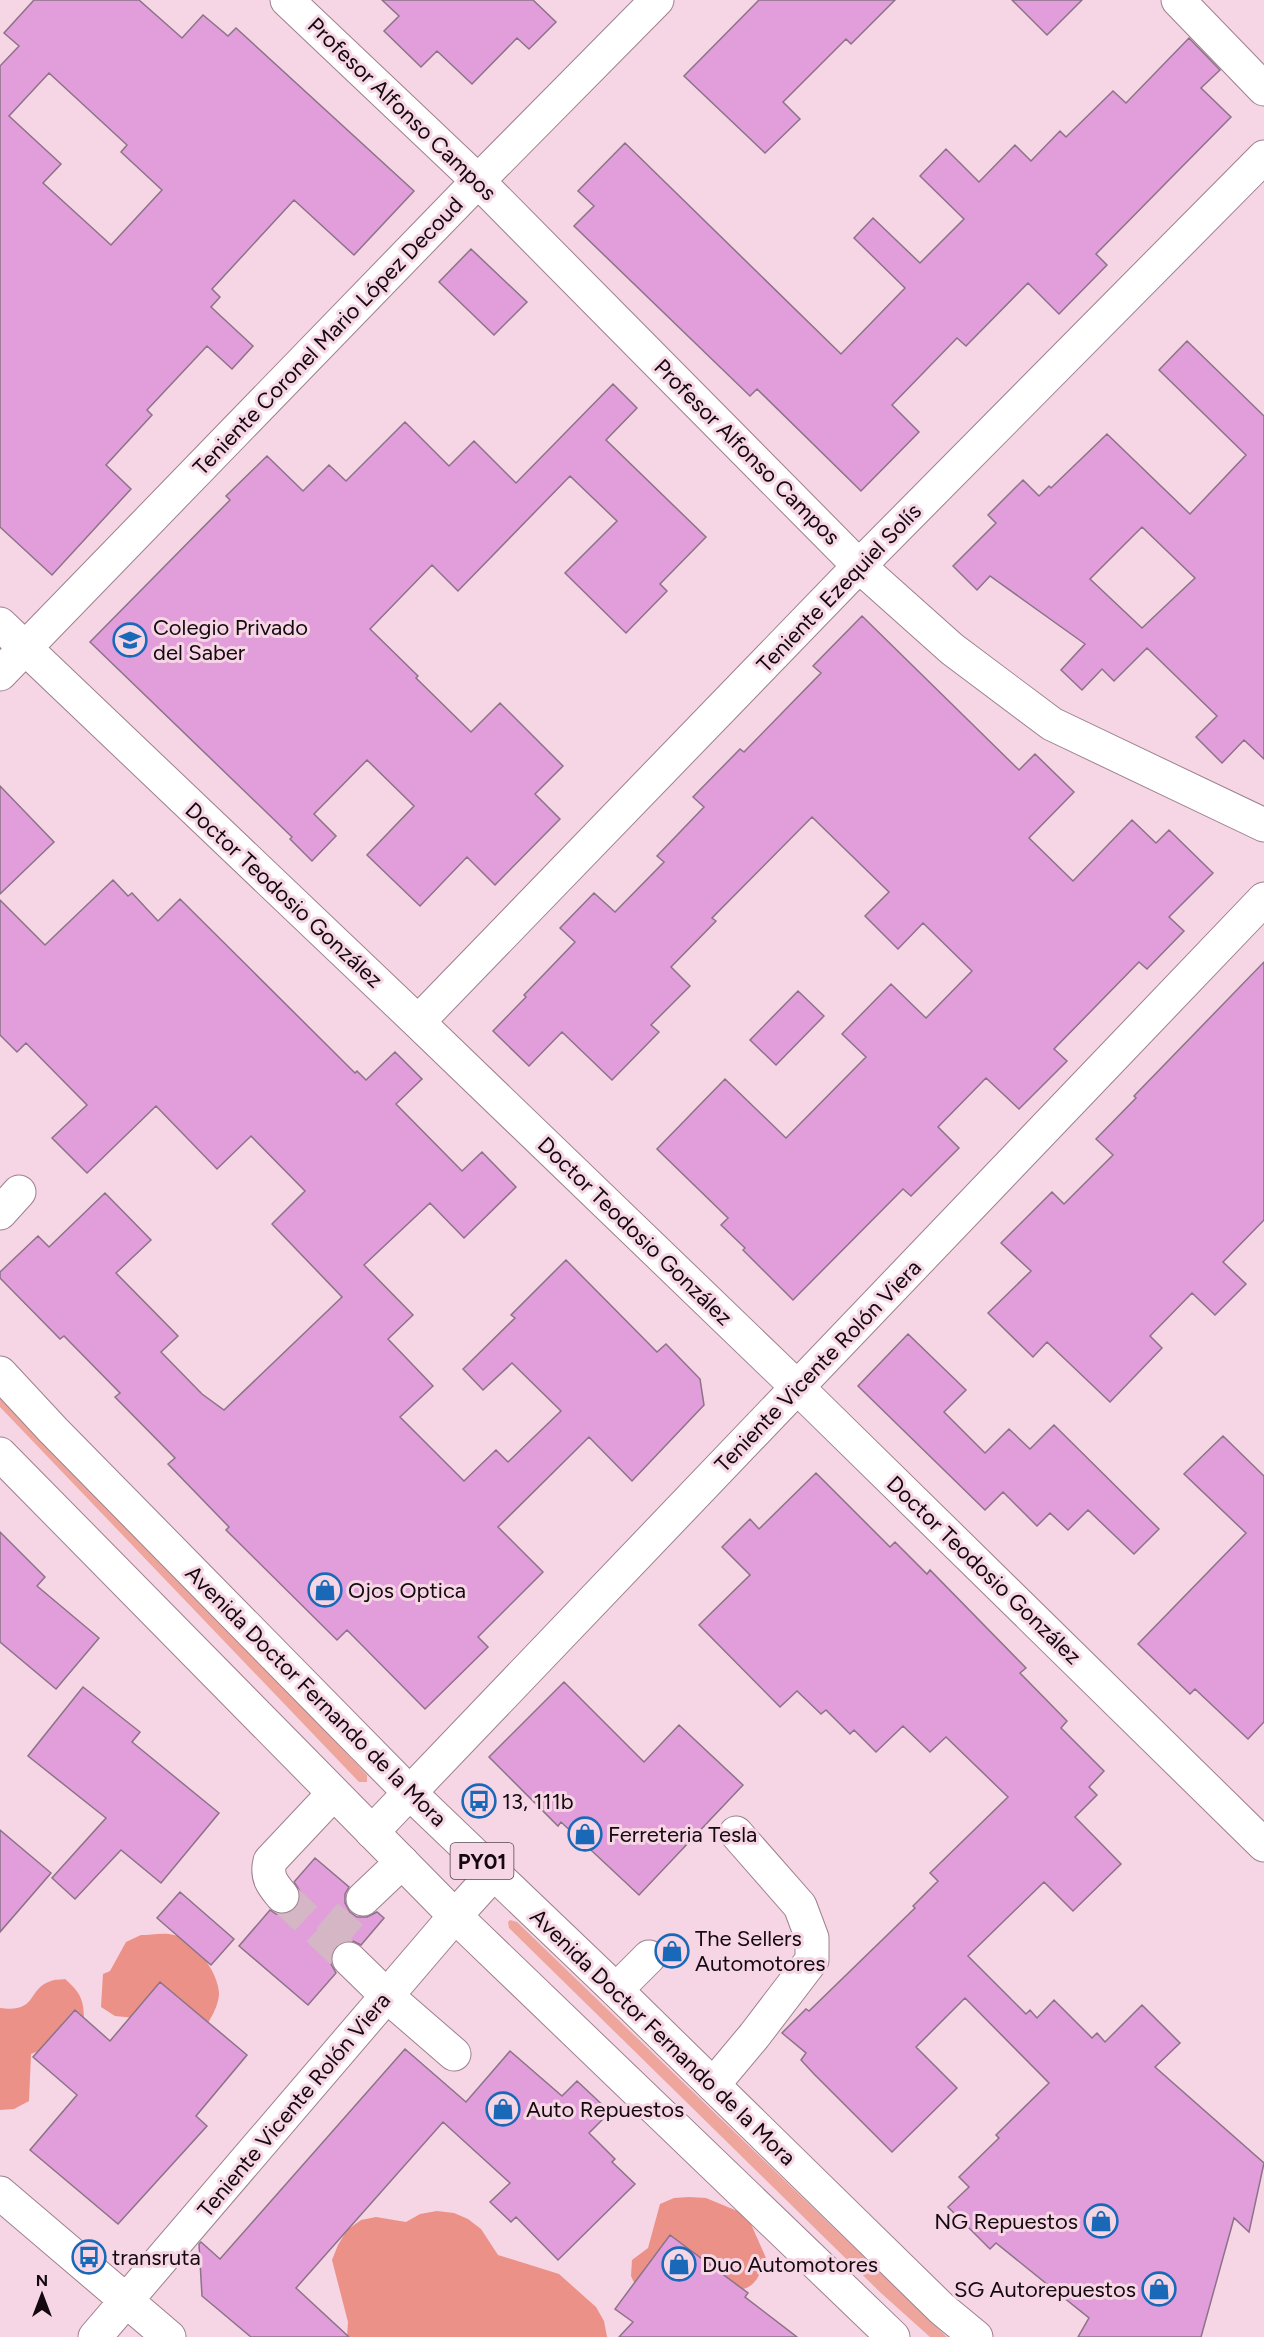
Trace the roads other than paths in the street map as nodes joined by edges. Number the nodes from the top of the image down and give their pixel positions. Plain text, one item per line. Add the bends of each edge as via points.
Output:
1 (287, 0) edge
2 (657, 0) edge
3 (1178, 0) edge
4 (1264, 89) edge
5 (1264, 158) edge
6 (478, 181) junction
7 (859, 566) junction
8 (0, 624) edge
9 (25, 649) junction
10 (0, 674) edge
11 (1264, 825) edge
12 (1264, 899) edge
13 (418, 1022) junction
14 (0, 1373) edge
15 (797, 1388) junction
16 (0, 1454) edge
17 (410, 1793) junction
18 (333, 1794) junction
19 (372, 1832) junction
20 (736, 1833) dead end
21 (1264, 1845) edge
22 (402, 1862) junction
23 (494, 1873) junction
24 (282, 1896) tunnel mouth
25 (363, 1899) tunnel mouth
26 (455, 1916) junction
27 (649, 1957) dead end
28 (349, 1959) tunnel mouth
29 (616, 1990) junction
30 (387, 1996) junction
31 (454, 2054) dead end
32 (713, 2085) junction
33 (0, 2193) edge
34 (128, 2300) junction
35 (95, 2337) edge
36 (169, 2337) edge
37 (893, 2337) edge
38 (976, 2337) edge

1 - 6 main road, Profesor Alfonso Campos
2 - 6 main road, Teniente Coronel Mario López Decoud
3 - 4 main road
5 - 7 main road, Teniente Ezequiel Solís
6 - 7 main road, Profesor Alfonso Campos
6 - 9 main road, Teniente Coronel Mario López Decoud
7 - 11 main road, Profesor Alfonso Campos via 952,649 1052,724
7 - 13 main road, Teniente Ezequiel Solís
8 - 9 main road, Doctor Teodosio González
9 - 10 main road, Teniente Coronel Mario López Decoud
9 - 13 main road, Doctor Teodosio González
12 - 15 main road, Teniente Vicente Rolón Viera
13 - 15 main road, Doctor Teodosio González
14 - 17 main road, Avenida Doctor Fernando de la Mora / PY01
15 - 17 main road, Teniente Vicente Rolón Viera
15 - 21 main road, Doctor Teodosio González
16 - 18 main road, PY01
17 - 19 main road, Teniente Vicente Rolón Viera
17 - 23 main road, Avenida Doctor Fernando de la Mora / PY01
18 - 19 main road, PY01
18 - 24 main road via 270,1861 269,1880
19 - 22 main road, PY01
20 - 32 main road via 800,1906 812,1938 812,1960
22 - 25 main road
22 - 26 main road, PY01
23 - 26 main road, Teniente Vicente Rolón Viera
23 - 29 main road, Avenida Doctor Fernando de la Mora / PY01
26 - 30 main road, Teniente Vicente Rolón Viera
26 - 37 main road, PY01
27 - 29 main road
28 - 30 main road
29 - 32 main road, Avenida Doctor Fernando de la Mora / PY01
30 - 31 main road
30 - 34 main road, Teniente Vicente Rolón Viera
32 - 38 main road, Avenida Doctor Fernando de la Mora / PY01 via 942,2309
33 - 34 main road
34 - 35 main road, Teniente Vicente Rolón Viera
34 - 36 main road

